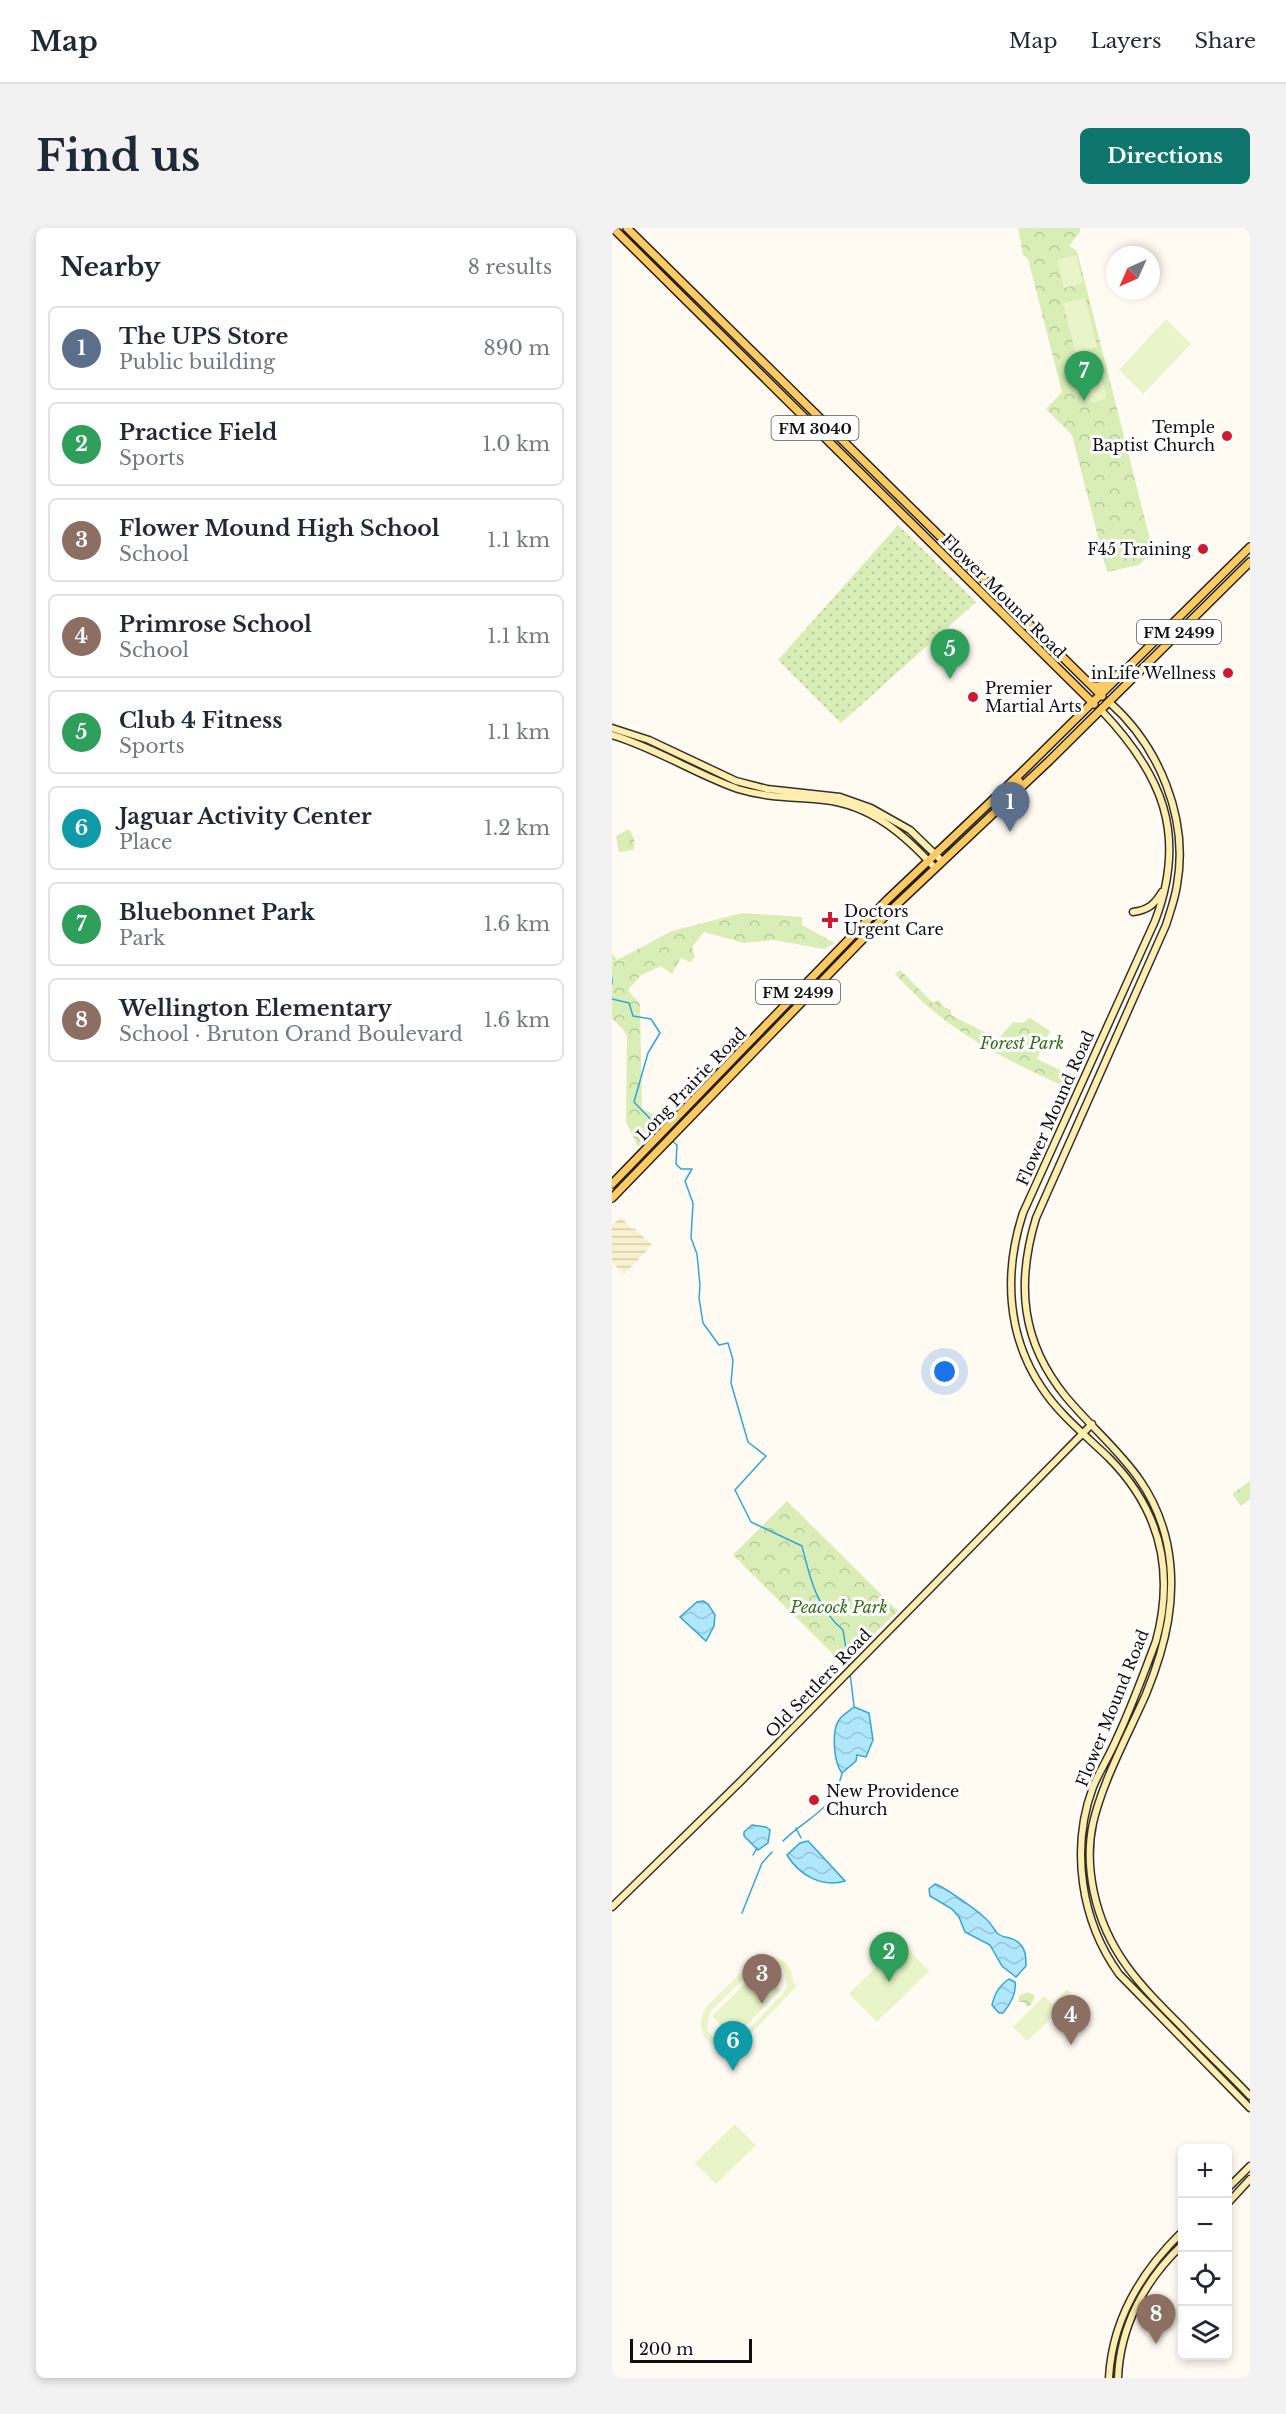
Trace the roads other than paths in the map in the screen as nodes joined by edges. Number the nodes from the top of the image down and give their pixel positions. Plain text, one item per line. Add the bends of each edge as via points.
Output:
1 (613, 228) edge
2 (627, 228) edge
3 (1250, 547) edge
4 (1250, 562) edge
5 (1199, 598) junction
6 (1009, 604) junction
7 (1002, 612) junction
8 (1181, 616) junction
9 (1188, 623) junction
10 (1172, 639) junction
11 (1126, 669) junction
12 (1089, 684) junction
13 (1101, 695) junction
14 (1093, 702) junction
15 (1109, 702) junction
16 (1101, 710) junction
17 (612, 728) edge
18 (612, 735) edge
19 (1034, 760) junction
20 (1001, 792) junction
21 (839, 800) junction
22 (1005, 803) junction
23 (980, 826) junction
24 (1178, 832) junction
25 (1168, 834) junction
26 (935, 855) junction
27 (928, 861) junction
28 (942, 861) junction
29 (935, 868) junction
30 (1165, 887) junction
31 (1133, 912) dead end
32 (612, 1184) edge
33 (612, 1198) edge
34 (1092, 1424) junction
35 (1083, 1434) junction
36 (612, 1907) edge
37 (1148, 1992) junction
38 (1142, 1998) junction
39 (1250, 2096) edge
40 (1250, 2108) edge
41 (1250, 2166) edge
42 (1250, 2179) edge
43 (1232, 2183) edge
44 (1232, 2198) edge
45 (1178, 2236) edge
46 (1178, 2250) edge
47 (1109, 2378) edge
48 (1118, 2378) edge

1 - 7 main road, Flower Mound Road / FM 3040
2 - 6 main road, Flower Mound Road / FM 3040
3 - 5 main road, Long Prairie Road / FM 2499
4 - 9 main road, Long Prairie Road / FM 2499
5 - 8 main road, Long Prairie Road / FM 2499
5 - 9 main road
6 - 7 main road
6 - 12 main road, Flower Mound Road / FM 3040
7 - 14 main road, Flower Mound Road / FM 3040
8 - 10 main road
8 - 11 main road, Long Prairie Road / FM 2499
9 - 10 main road, Long Prairie Road / FM 2499
10 - 15 main road, Long Prairie Road / FM 2499
11 - 12 main road via 1100,686
11 - 13 main road, Long Prairie Road / FM 2499
12 - 13 main road, Flower Mound Road / FM 3040
13 - 14 main road, Long Prairie Road / FM 2499
13 - 15 main road, Flower Mound Road / FM 3040
14 - 16 main road, Flower Mound Road / FM 3040
14 - 19 main road, Long Prairie Road / FM 2499
15 - 16 main road, Long Prairie Road / FM 2499
15 - 24 main road, Flower Mound Road via 1129,721 1155,757 1172,802
16 - 22 main road, Long Prairie Road / FM 2499
16 - 25 main road, Flower Mound Road via 1129,740 1152,776
17 - 21 main road via 650,740 736,781
18 - 21 main road via 647,746 737,789 783,798
19 - 20 main road, Long Prairie Road / FM 2499
19 - 22 main road via 1006,795
20 - 23 main road via 1000,800
20 - 26 main road, Long Prairie Road / FM 2499
21 - 26 main road via 889,817 910,830
21 - 27 main road via 903,834
22 - 23 main road, Long Prairie Road / FM 2499
23 - 28 main road, Long Prairie Road / FM 2499
24 - 25 main road
24 - 34 main road, Flower Mound Road via 1178,885 1166,926 1036,1218 1026,1259 1024,1297 1037,1350 1066,1397
25 - 30 main road, Flower Mound Road
26 - 27 main road, Long Prairie Road / FM 2499
26 - 28 main road
27 - 29 main road
27 - 32 main road, Long Prairie Road / FM 2499
28 - 29 main road, Long Prairie Road / FM 2499
29 - 33 main road, Long Prairie Road / FM 2499
30 - 31 main road via 1154,905
30 - 35 main road, Flower Mound Road via 1155,921 1023,1213 1013,1251 1010,1291 1016,1330 1025,1354 1042,1389
34 - 35 main road, Old Settlers Road
34 - 37 main road, Flower Mound Road via 1144,1483 1162,1522 1171,1565 1171,1608 1158,1666 1107,1780 1093,1821 1090,1854 1091,1879 1103,1926 1121,1959
35 - 36 main road, Old Settlers Road
35 - 38 main road, Flower Mound Road via 1136,1491 1162,1549 1164,1588 1156,1641 1094,1786 1081,1850 1086,1899 1095,1930 1113,1965
37 - 38 main road
37 - 39 main road, Flower Mound Road
38 - 40 main road, Flower Mound Road
41 - 43 main road
42 - 44 main road
45 - 47 main road via 1152,2265 1127,2305 1114,2340
46 - 48 main road via 1152,2279 1134,2308

